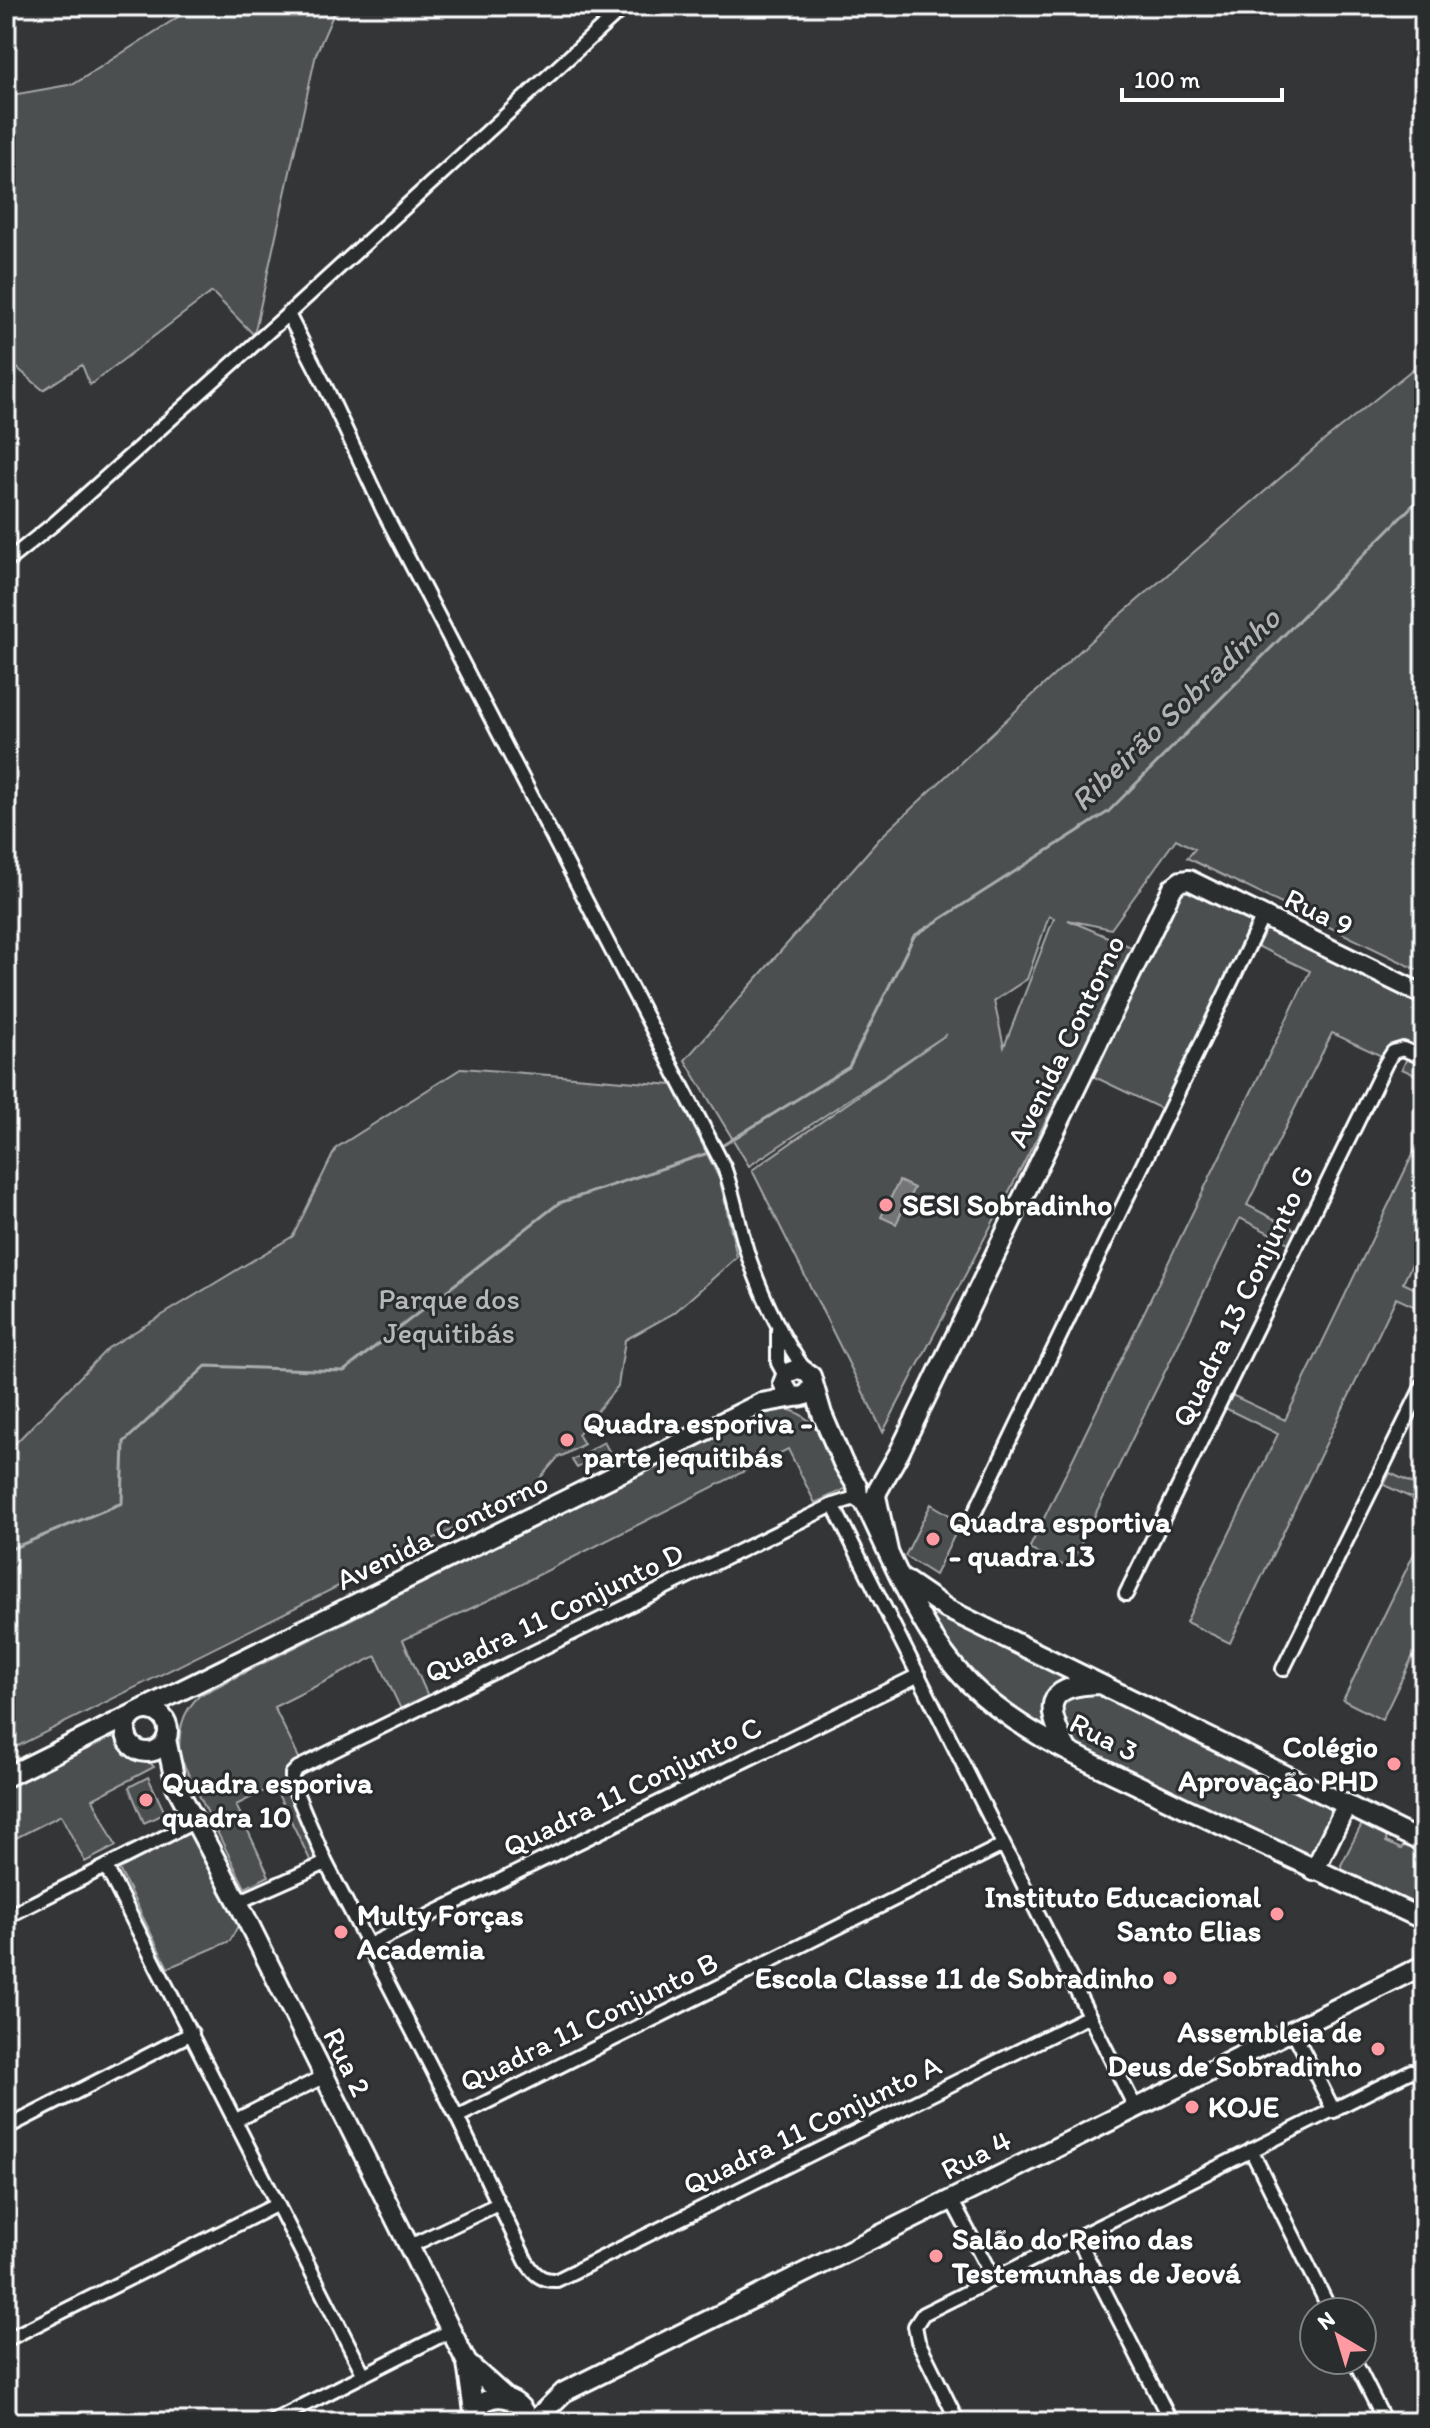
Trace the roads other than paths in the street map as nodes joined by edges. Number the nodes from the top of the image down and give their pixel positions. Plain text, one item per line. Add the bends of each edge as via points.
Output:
1 (625, 6) edge
2 (288, 314) junction
3 (6, 562) edge
4 (1189, 880) joint
5 (1263, 916) junction
6 (1424, 995) edge
7 (1424, 1058) edge
8 (778, 1330) junction
9 (784, 1377) junction
10 (802, 1382) junction
11 (1424, 1383) edge
12 (761, 1403) junction
13 (867, 1490) junction
14 (833, 1505) junction
15 (975, 1512) dead end
16 (901, 1577) junction
17 (1126, 1594) dead end
18 (947, 1609) junction
19 (929, 1629) junction
20 (1283, 1669) dead end
21 (919, 1675) junction
22 (1100, 1683) junction
23 (190, 1687) junction
24 (140, 1711) junction
25 (166, 1731) junction
26 (91, 1734) junction
27 (129, 1741) junction
28 (1068, 1751) junction
29 (145, 1752) junction
30 (6, 1777) edge
31 (176, 1786) junction
32 (1347, 1804) junction
33 (194, 1822) junction
34 (1424, 1843) edge
35 (1003, 1845) junction
36 (326, 1863) junction
37 (106, 1867) junction
38 (1314, 1871) junction
39 (238, 1902) junction
40 (6, 1917) edge
41 (1423, 1921) edge
42 (369, 1945) junction
43 (1421, 1965) edge
44 (1089, 2016) junction
45 (1292, 2029) junction
46 (192, 2033) junction
47 (1424, 2074) edge
48 (323, 2077) junction
49 (1135, 2107) junction
50 (1334, 2111) junction
51 (457, 2117) junction
52 (236, 2120) junction
53 (6, 2128) edge
54 (1251, 2150) junction
55 (951, 2199) junction
56 (498, 2204) junction
57 (276, 2205) junction
58 (1077, 2237) junction
59 (408, 2247) junction
60 (993, 2278) junction
61 (1323, 2296) edge
62 (450, 2331) junction
63 (6, 2340) edge
64 (467, 2363) junction
65 (364, 2375) junction
66 (1362, 2376) edge
67 (564, 2392) junction
68 (509, 2398) junction
69 (472, 2419) edge
70 (271, 2422) edge
71 (530, 2422) edge
72 (958, 2422) edge
73 (1171, 2422) edge
74 (1385, 2422) edge

1 - 2 street
2 - 3 street
2 - 8 street via 397,538 724,1167 748,1256
4 - 5 street, Rua 9
4 - 13 street, Avenida Contorno via 1166,897 899,1453
5 - 6 street, Rua 9
5 - 15 street
7 - 17 street, Quadra 13 Conjunto G via 1403,1049 1393,1052 1386,1063
8 - 9 street via 778,1363
8 - 10 street
9 - 10 street via 786,1392
9 - 12 street, Avenida Contorno
10 - 12 street, Avenida Contorno
10 - 13 street
11 - 20 street
12 - 23 street, Avenida Contorno
13 - 14 street, Quadra 11 Conjunto D
13 - 16 street, Rua 3
14 - 21 street
14 - 36 street, Quadra 11 Conjunto D via 298,1768 292,1783
16 - 18 street, Rua 3
16 - 19 street, Rua 3
18 - 19 street via 933,1618
18 - 22 street, Rua 3
19 - 28 street, Rua 3 via 947,1658 986,1698
21 - 35 street
21 - 42 street, Quadra 11 Conjunto C
22 - 28 street via 1071,1685 1054,1699 1054,1721
22 - 32 street, Rua 3
23 - 24 street, Avenida Contorno
23 - 25 street
24 - 25 street via 158,1713
24 - 26 street, Avenida Contorno
24 - 27 street via 128,1724
25 - 29 street via 158,1749
25 - 31 street, Rua 2
26 - 27 street via 120,1735
26 - 30 street
27 - 29 street
28 - 38 street, Rua 3
29 - 31 street, Rua 2
31 - 33 street, Rua 2
32 - 34 street, Rua 3
32 - 38 street
33 - 37 street
33 - 39 street, Rua 2
35 - 44 street
35 - 51 street, Quadra 11 Conjunto B
36 - 39 street
36 - 42 street
37 - 40 street
37 - 46 street
38 - 41 street, Rua 3
39 - 48 street, Rua 2
42 - 51 street
43 - 45 street, Rua 4
44 - 49 street
44 - 56 street, Quadra 11 Conjunto A via 557,2280 534,2272
45 - 49 street, Rua 4
45 - 50 street
46 - 52 street
46 - 53 street
47 - 50 street via 1411,2071
48 - 52 street
48 - 59 street, Rua 2
49 - 55 street, Rua 4
50 - 54 street
51 - 56 street
52 - 57 street
54 - 58 street
54 - 61 street
55 - 60 street
55 - 67 street, Rua 4
56 - 59 street
57 - 63 street
57 - 65 street
58 - 60 street
58 - 73 street
59 - 62 street, Rua 2
60 - 72 street via 923,2314 915,2326
62 - 64 street, Rua 2
62 - 65 street
64 - 68 street
64 - 69 street
65 - 70 street
66 - 74 street
67 - 68 street
67 - 71 street
68 - 69 street via 487,2399
68 - 71 street

